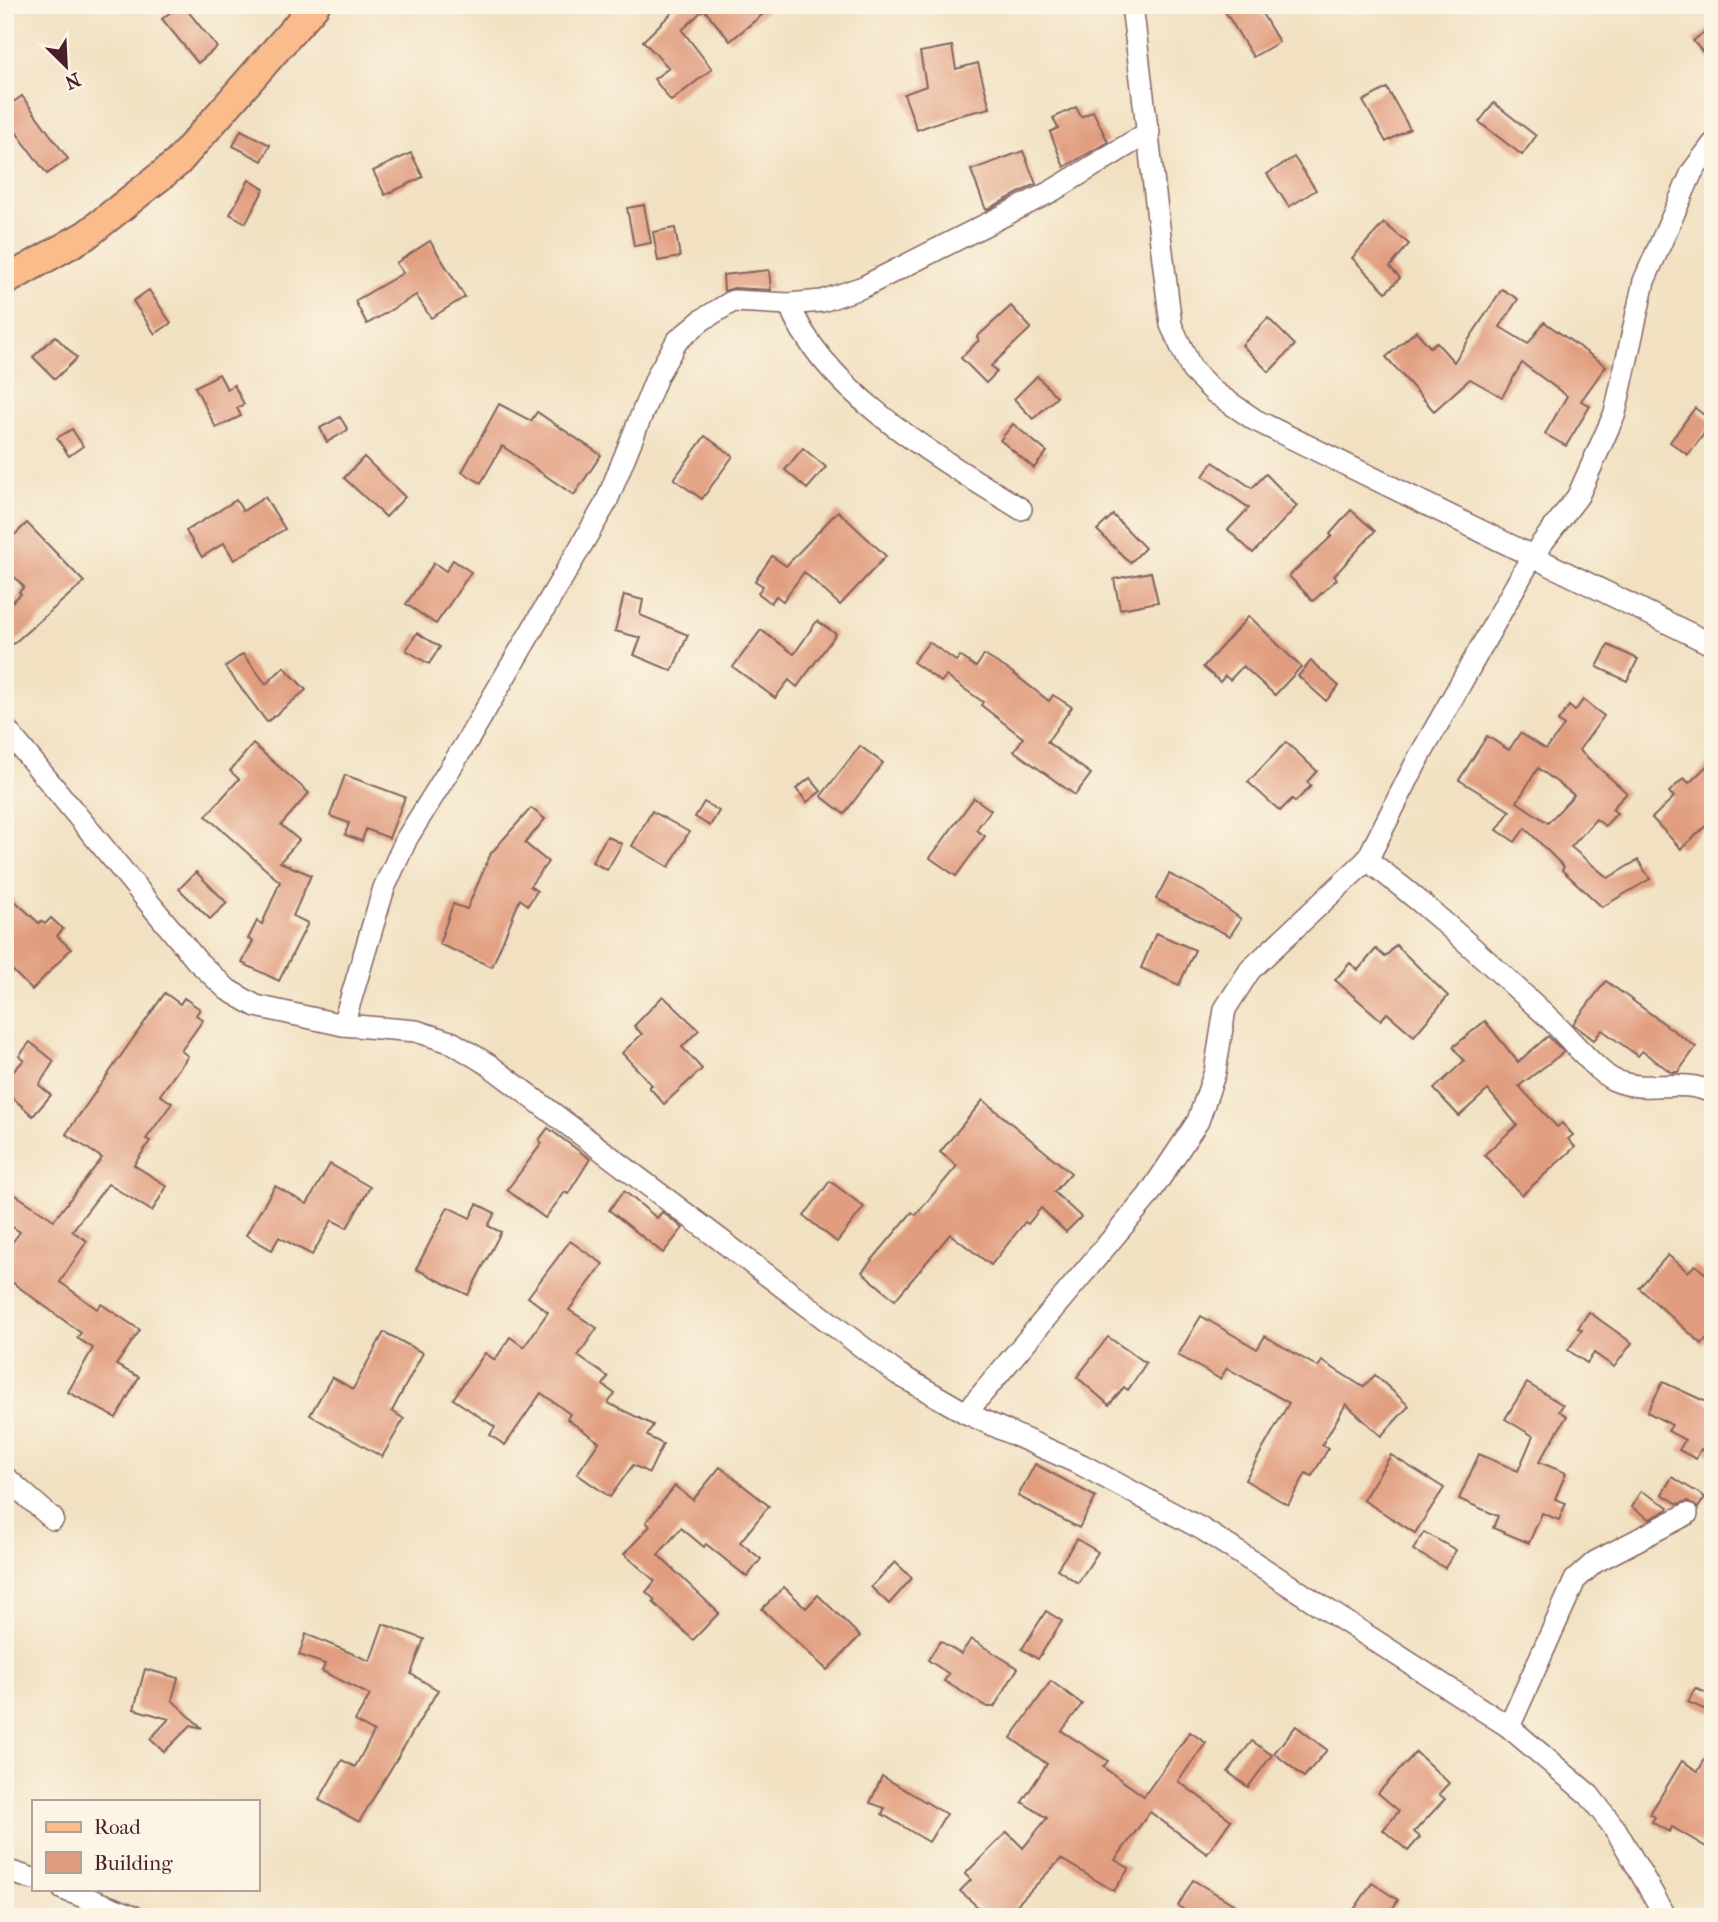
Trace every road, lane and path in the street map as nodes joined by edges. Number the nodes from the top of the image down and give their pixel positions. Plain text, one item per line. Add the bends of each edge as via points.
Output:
1 (315, 5) edge
2 (1132, 5) edge
3 (1149, 132) junction
4 (1713, 144) edge
5 (5, 281) edge
6 (789, 304) junction
7 (1021, 509) dead end
8 (1533, 555) junction
9 (1713, 645) edge
10 (5, 728) edge
11 (1367, 860) junction
12 (343, 1025) junction
13 (1713, 1093) edge
14 (966, 1413) junction
15 (5, 1477) edge
16 (1687, 1514) dead end
17 (53, 1519) dead end
18 (1509, 1727) junction
19 (5, 1870) edge
20 (32, 1879) edge
21 (66, 1890) edge
22 (136, 1917) edge
23 (1666, 1917) edge

1 - 5 main road via 177,163 86,235
2 - 3 street
3 - 6 street via 1052,191 863,287
3 - 8 street via 1171,325 1192,370 1214,392 1255,420
4 - 8 street via 1692,172 1644,282 1615,413 1578,496
6 - 7 street via 798,328 819,358 848,386 939,459
6 - 12 street via 733,301 677,341 658,373 606,503 407,838 384,888
8 - 9 street
8 - 11 street
10 - 12 street via 197,961 228,990 256,1006
11 - 13 street via 1397,882 1612,1079 1645,1088 1672,1083 1699,1086
11 - 14 street via 1250,970 1225,1009 1215,1072 1198,1121 1148,1196
12 - 14 street via 416,1031 453,1043 489,1065 898,1374
14 - 18 street via 1093,1471 1202,1529
15 - 17 street
16 - 18 street via 1595,1562 1575,1580
18 - 23 street via 1589,1795 1616,1830
19 - 20 street
21 - 22 street

